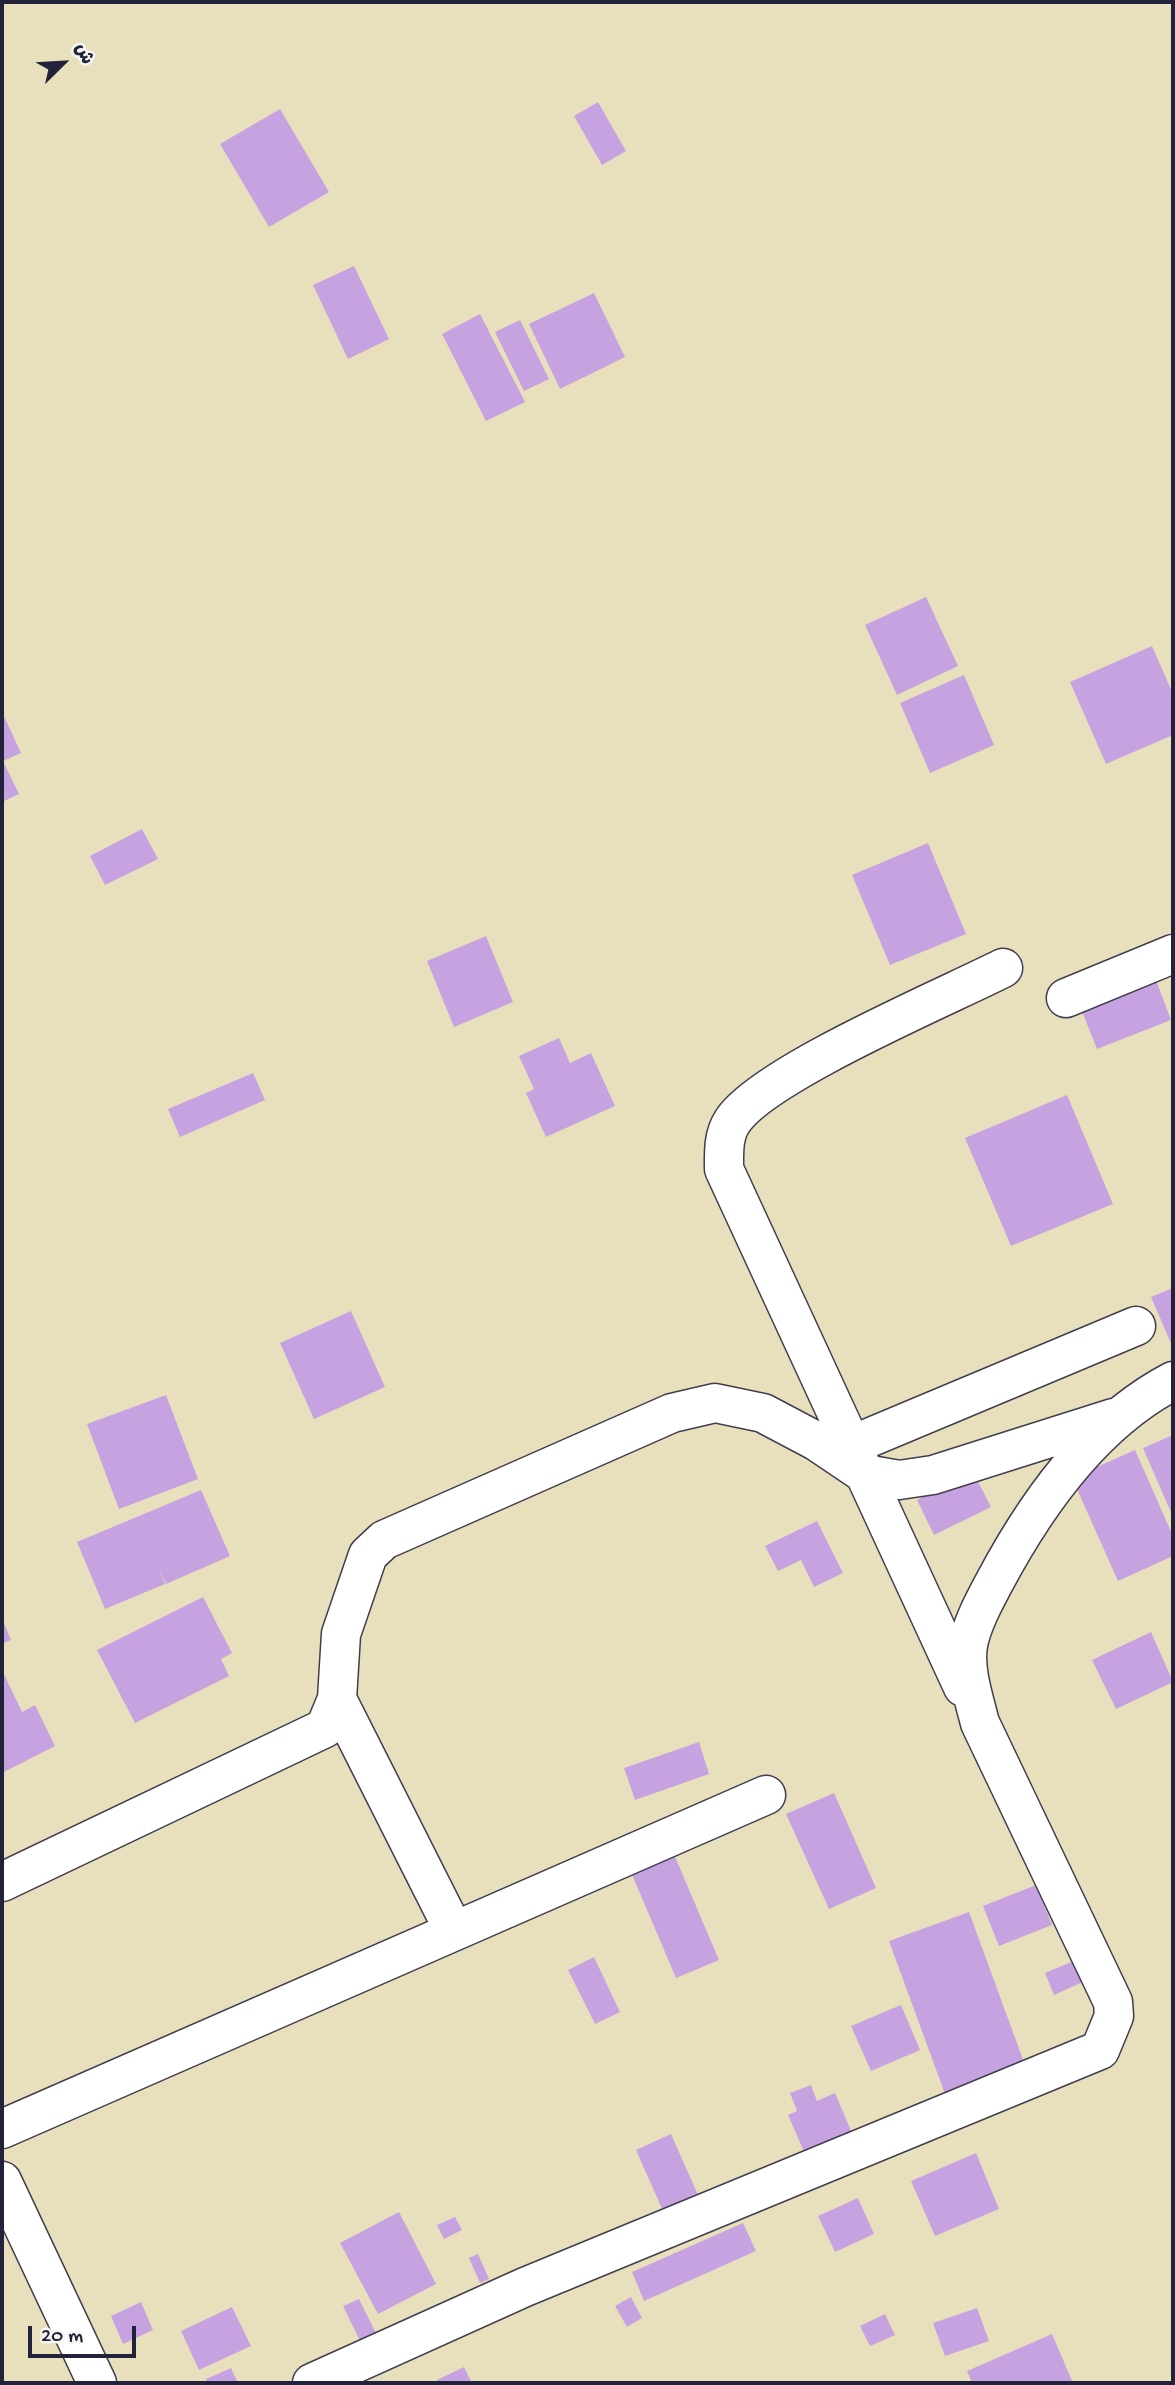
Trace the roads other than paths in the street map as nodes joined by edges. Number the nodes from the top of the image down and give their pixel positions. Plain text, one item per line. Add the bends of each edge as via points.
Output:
1 (1173, 954) edge
2 (1003, 968) dead end
3 (1066, 998) dead end
4 (1136, 1326) dead end
5 (1173, 1381) edge
6 (1121, 1416) junction
7 (858, 1460) junction
8 (338, 1699) junction
9 (980, 1723) junction
10 (766, 1795) dead end
11 (2, 1882) edge
12 (454, 1931) junction
13 (2, 2129) edge
14 (2, 2181) edge
15 (97, 2383) edge
16 (312, 2383) edge

1 - 3 street
2 - 7 street via 820,1059 748,1102 731,1124 723,1146 724,1169
4 - 7 street
5 - 6 street
6 - 7 street via 933,1475 899,1480
6 - 9 street via 1078,1457 1024,1531 982,1605 968,1645 970,1685
7 - 8 street via 762,1413 715,1403 672,1413 384,1539 368,1555 341,1633
7 - 9 street
8 - 11 street via 326,1728
8 - 12 street
9 - 16 street via 1113,2002 1114,2016 1100,2050 525,2287
10 - 12 street
12 - 13 street
14 - 15 street

